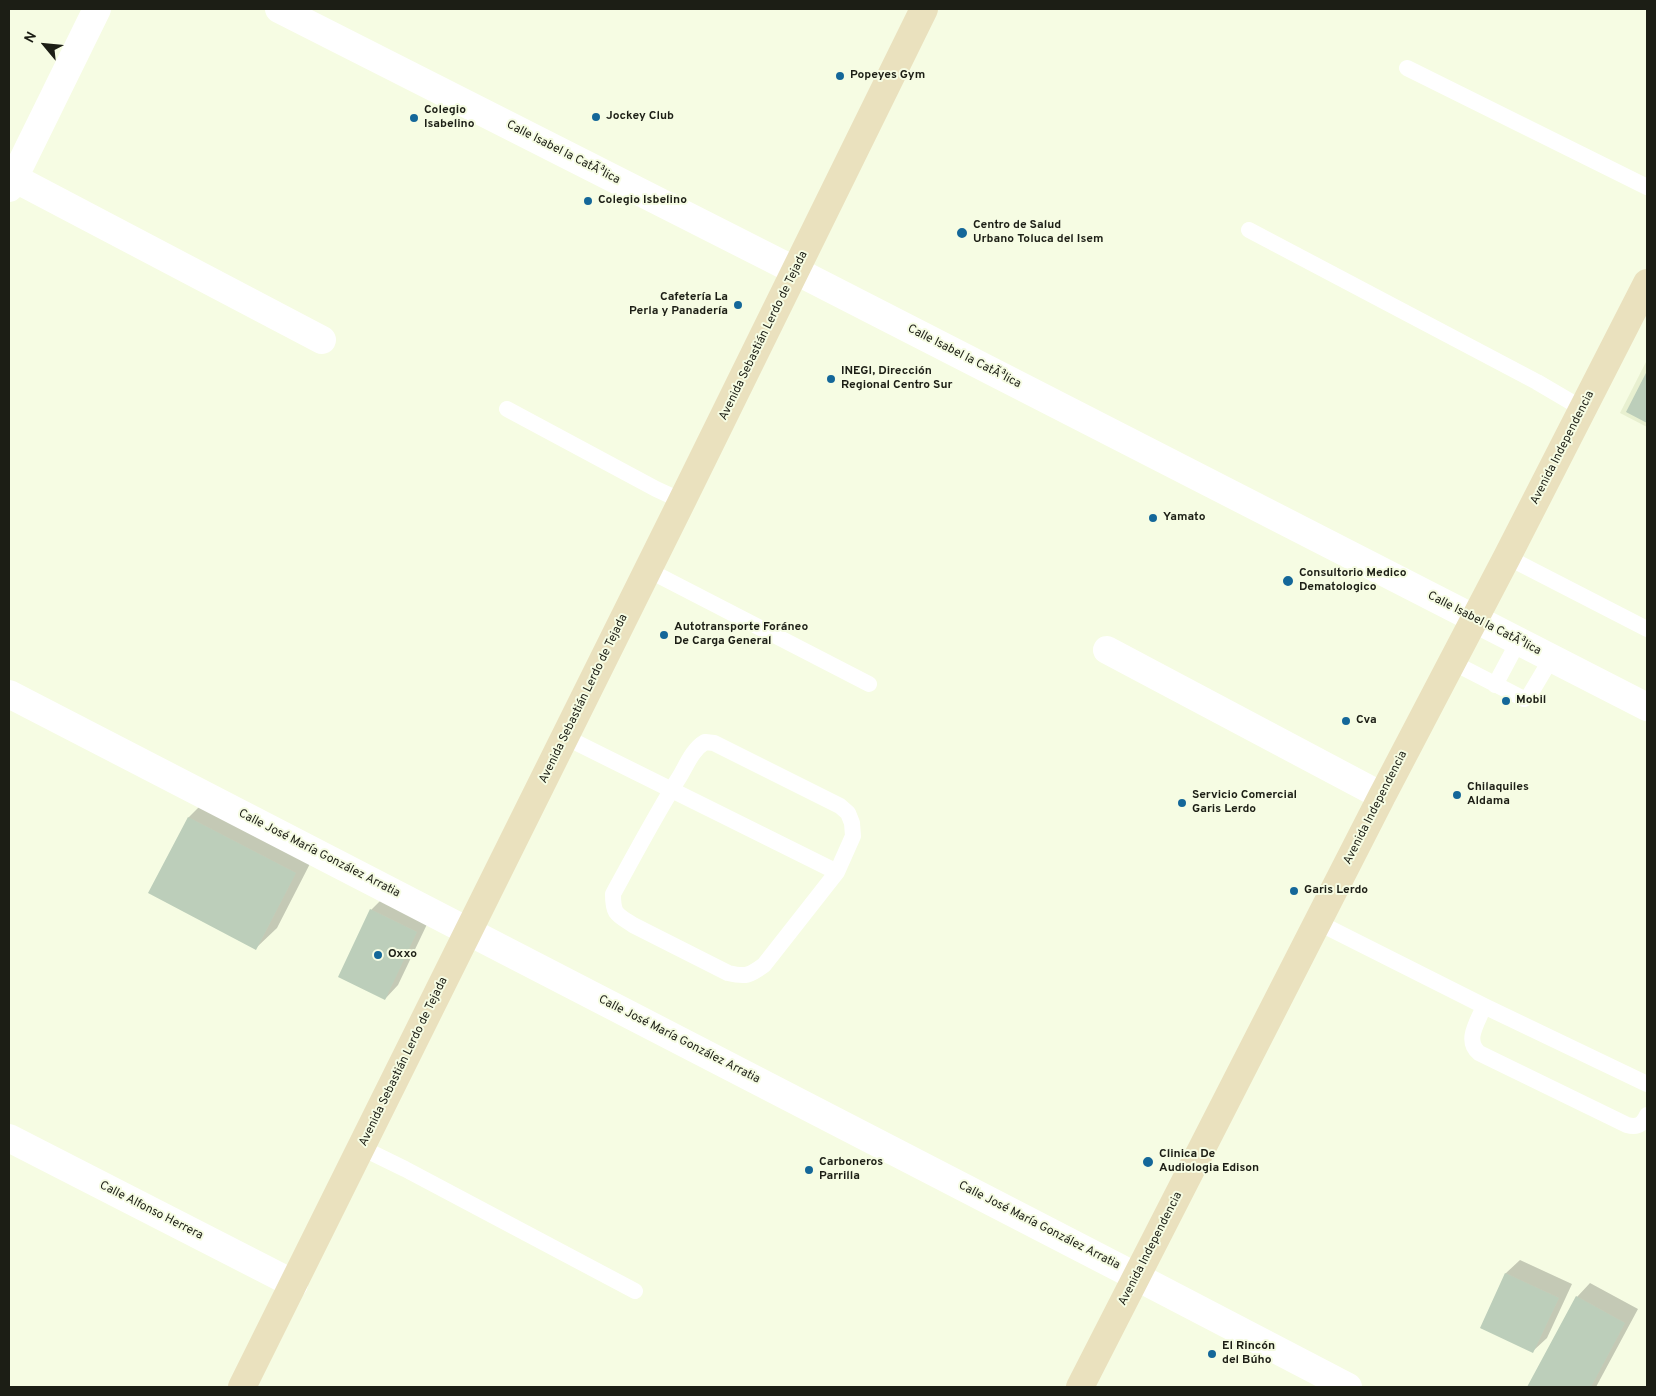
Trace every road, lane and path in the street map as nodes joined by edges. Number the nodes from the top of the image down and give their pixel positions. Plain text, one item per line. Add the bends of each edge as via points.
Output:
1 (97, 9) edge
2 (279, 9) edge
3 (924, 9) edge
4 (1406, 68) dead end
5 (11, 183) edge
6 (1647, 186) edge
7 (1249, 230) dead end
8 (796, 271) junction
9 (1647, 283) edge
10 (322, 340) dead end
11 (507, 409) dead end
12 (1583, 409) junction
13 (682, 501) junction
14 (1507, 557) junction
15 (648, 570) junction
16 (1474, 619) junction
17 (1647, 629) edge
18 (1518, 642) junction
19 (1107, 650) dead end
20 (1551, 659) junction
21 (1452, 662) junction
22 (869, 684) dead end
23 (1495, 685) junction
24 (9, 694) edge
25 (1647, 707) edge
26 (565, 737) junction
27 (672, 789) junction
28 (1382, 796) junction
29 (837, 872) junction
30 (1318, 922) junction
31 (468, 932) junction
32 (1484, 1006) junction
33 (1647, 1084) edge
34 (1647, 1115) edge
35 (9, 1138) edge
36 (362, 1148) junction
37 (1137, 1277) junction
38 (294, 1284) junction
39 (635, 1291) dead end
40 (242, 1387) edge
41 (1080, 1387) edge
42 (1348, 1387) edge

1 - 5 street
2 - 8 street, Calle Isabel la CatÃ³lica
3 - 8 main road, Avenida Sebastián Lerdo de Tejada
4 - 6 lane
5 - 10 street
7 - 12 lane
8 - 13 main road, Avenida Sebastián Lerdo de Tejada
8 - 16 street, Calle Isabel la CatÃ³lica
9 - 12 main road, Avenida Independencia
11 - 13 lane
12 - 14 main road, Avenida Independencia
13 - 15 main road, Avenida Sebastián Lerdo de Tejada
14 - 16 main road, Avenida Independencia
14 - 17 lane
15 - 22 lane
15 - 26 main road, Avenida Sebastián Lerdo de Tejada
16 - 18 street, Calle Isabel la CatÃ³lica
16 - 21 main road, Avenida Independencia
18 - 20 street, Calle Isabel la CatÃ³lica
18 - 23 lane
19 - 28 street
20 - 23 lane via 1526,699
20 - 25 street, Calle Isabel la CatÃ³lica
21 - 23 lane
21 - 28 main road, Avenida Independencia
24 - 31 street, Calle José María González Arratia
26 - 27 lane
26 - 31 main road, Avenida Sebastián Lerdo de Tejada
27 - 29 lane
27 - 29 lane via 699,746 705,742 714,743 840,806 848,813 853,836
27 - 29 lane via 613,894 613,908 633,925 728,973 751,975 764,965
28 - 30 main road, Avenida Independencia
30 - 32 lane
30 - 37 main road, Avenida Independencia
31 - 36 main road, Avenida Sebastián Lerdo de Tejada
31 - 37 street, Calle José María González Arratia
32 - 33 lane
32 - 34 lane via 1471,1041 1479,1053 1627,1125 1638,1126
35 - 38 street, Calle Alfonso Herrera
36 - 38 main road, Avenida Sebastián Lerdo de Tejada
36 - 39 lane
37 - 41 main road, Avenida Independencia
37 - 42 street, Calle José María González Arratia
38 - 40 main road, Avenida Sebastián Lerdo de Tejada

